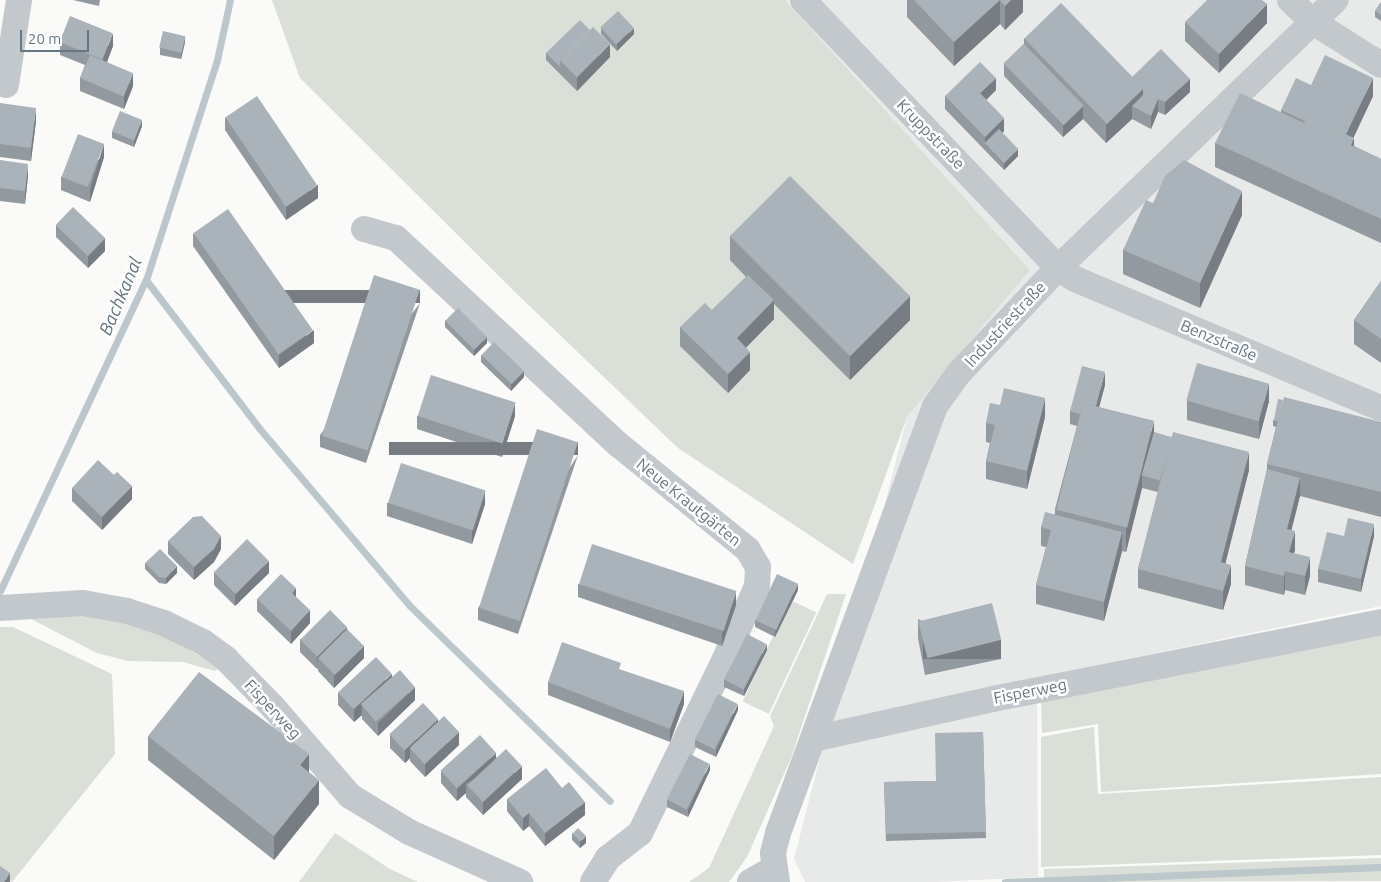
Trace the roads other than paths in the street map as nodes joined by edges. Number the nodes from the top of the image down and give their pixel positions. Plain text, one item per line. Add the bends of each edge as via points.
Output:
1 (19, 0) edge
2 (803, 0) edge
3 (1290, 0) edge
4 (1336, 0) edge
5 (1314, 22) junction
6 (1381, 65) edge
7 (6, 85) dead end
8 (364, 229) dead end
9 (1058, 268) junction
10 (1381, 408) edge
11 (0, 608) edge
12 (1381, 622) edge
13 (814, 739) junction
14 (775, 875) edge
15 (520, 882) edge
16 (594, 882) edge
17 (750, 882) edge

1 - 7 street
2 - 9 street, Kruppstraße
3 - 5 street
4 - 5 street, Industriestraße
5 - 6 street
5 - 9 street, Industriestraße
8 - 16 street, Neue Krautgärten via 396,238 612,439 748,550 758,567 757,586 726,659 640,833 608,858
9 - 10 street, Benzstraße via 1075,279
9 - 13 street, Industriestraße via 958,374 935,406
11 - 15 street, Fisperweg via 83,603 128,611 164,623 203,642 226,659 273,707 350,796 409,832
12 - 13 street, Fisperweg via 994,698
13 - 14 street via 778,833
14 - 17 street

